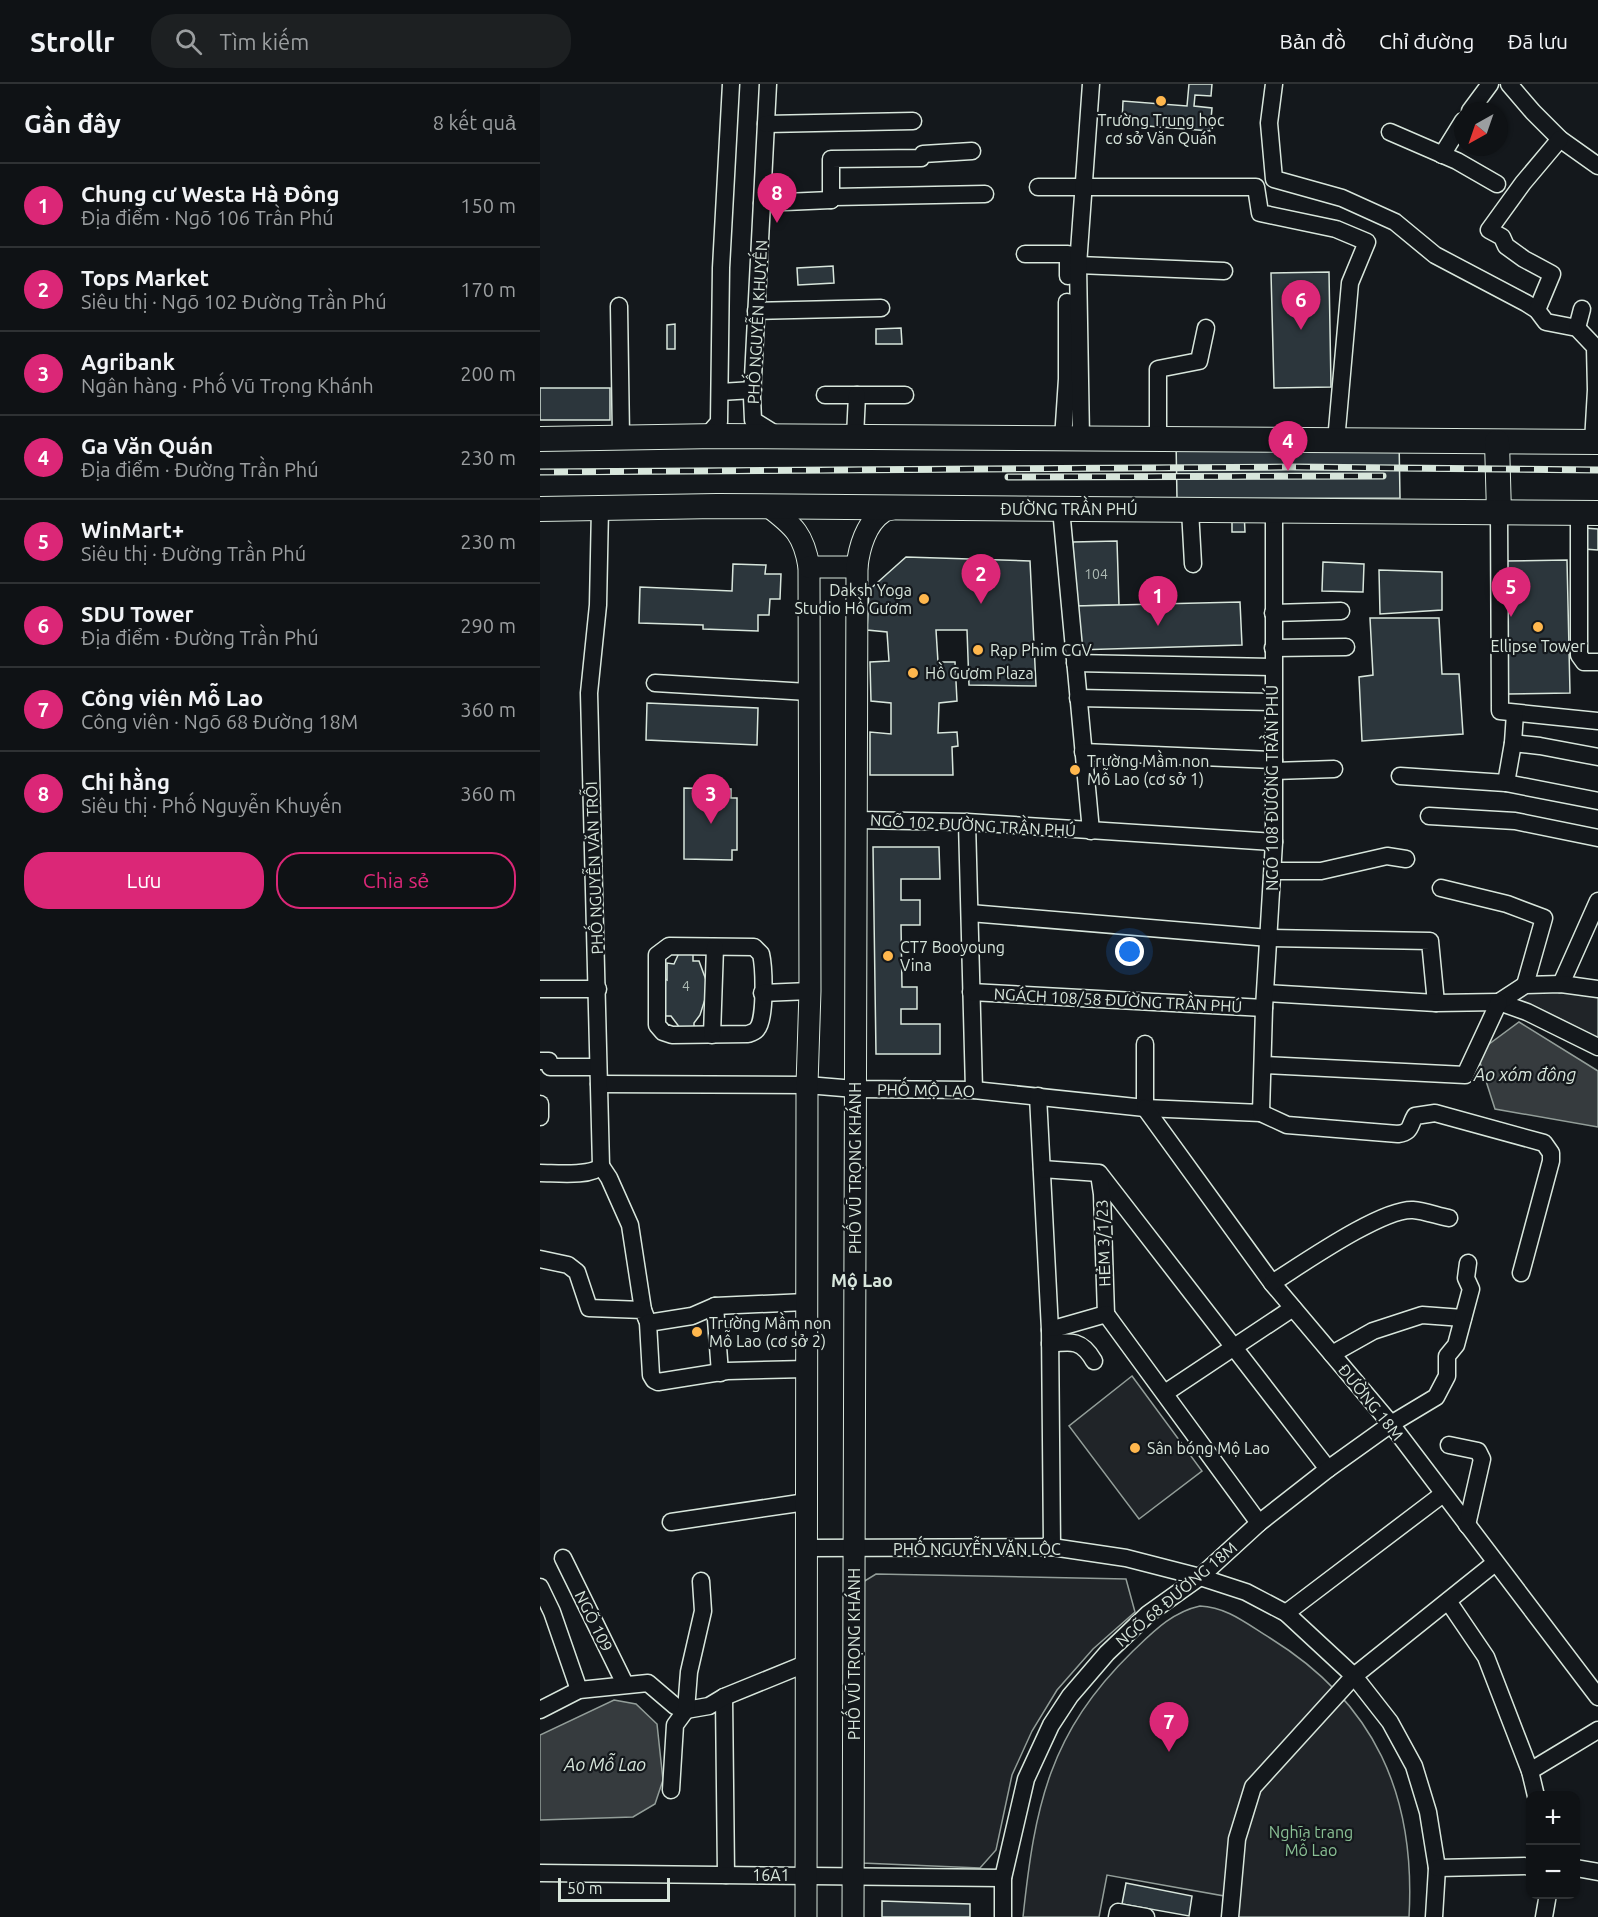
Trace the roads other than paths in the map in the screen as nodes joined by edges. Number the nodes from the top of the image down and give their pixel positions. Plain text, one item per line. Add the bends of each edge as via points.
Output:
1 (731, 84) edge
2 (768, 84) edge
3 (1091, 84) edge
4 (1274, 84) edge
5 (1490, 84) edge
6 (1509, 84) edge
7 (1477, 102) edge
8 (914, 121) dead end
9 (766, 124) junction
10 (1390, 132) dead end
11 (1454, 136) edge
12 (1560, 140) junction
13 (972, 151) dead end
14 (1442, 155) junction
15 (1597, 164) edge
16 (1497, 184) dead end
17 (1038, 187) dead end
18 (1085, 187) junction
19 (985, 195) dead end
20 (831, 200) junction
21 (762, 203) junction
22 (1025, 254) dead end
23 (1078, 265) junction
24 (1224, 270) dead end
25 (619, 306) dead end
26 (881, 308) dead end
27 (1582, 309) dead end
28 (1537, 310) junction
29 (756, 311) junction
30 (1206, 328) dead end
31 (1577, 328) junction
32 (753, 390) junction
33 (720, 392) junction
34 (825, 395) dead end
35 (857, 395) junction
36 (905, 395) dead end
37 (707, 436) junction
38 (781, 436) junction
39 (621, 437) junction
40 (855, 437) junction
41 (540, 439) edge
42 (1072, 439) junction
43 (1158, 440) junction
44 (1336, 441) junction
45 (1497, 442) junction
46 (1596, 442) edge
47 (769, 507) junction
48 (600, 508) junction
49 (896, 508) junction
50 (540, 509) edge
51 (1061, 509) junction
52 (1190, 510) junction
53 (1274, 511) junction
54 (1499, 513) junction
55 (1588, 513) edge
56 (1193, 564) dead end
57 (808, 567) junction
58 (856, 567) junction
59 (1341, 611) dead end
60 (1273, 613) junction
61 (1346, 647) dead end
62 (1273, 648) junction
63 (1598, 662) edge
64 (1075, 663) junction
65 (1273, 667) junction
66 (655, 683) dead end
67 (808, 692) junction
68 (1078, 698) junction
69 (1274, 702) junction
70 (1515, 712) junction
71 (1598, 721) edge
72 (1513, 743) junction
73 (1083, 752) junction
74 (1598, 758) edge
75 (1274, 766) junction
76 (1334, 769) dead end
77 (1400, 776) dead end
78 (1506, 783) junction
79 (1598, 801) edge
80 (1429, 816) dead end
81 (856, 820) junction
82 (967, 822) junction
83 (1091, 831) junction
84 (1598, 838) edge
85 (1274, 842) junction
86 (1406, 859) dead end
87 (1273, 871) junction
88 (1441, 888) dead end
89 (1598, 901) edge
90 (970, 913) junction
91 (1269, 938) junction
92 (715, 947) junction
93 (1561, 984) junction
94 (1525, 985) junction
95 (1598, 988) edge
96 (540, 989) edge
97 (598, 989) junction
98 (810, 991) junction
99 (971, 992) junction
100 (762, 993) junction
101 (1265, 1000) junction
102 (1499, 1002) junction
103 (1436, 1003) junction
104 (712, 1035) junction
105 (1145, 1044) dead end
106 (1598, 1047) edge
107 (540, 1062) edge
108 (1263, 1065) junction
109 (598, 1067) junction
110 (599, 1084) junction
111 (807, 1085) junction
112 (855, 1089) junction
113 (974, 1090) junction
114 (1038, 1096) junction
115 (540, 1104) edge
116 (1145, 1108) junction
117 (1261, 1113) junction
118 (540, 1117) edge
119 (601, 1166) junction
120 (1042, 1169) junction
121 (540, 1173) edge
122 (1099, 1173) junction
123 (1449, 1218) dead end
124 (540, 1259) edge
125 (1468, 1263) dead end
126 (1521, 1273) dead end
127 (1272, 1283) junction
128 (806, 1302) junction
129 (715, 1306) junction
130 (1293, 1308) junction
131 (1106, 1314) junction
132 (1463, 1318) junction
133 (646, 1323) junction
134 (1050, 1337) junction
135 (1235, 1347) junction
136 (1332, 1354) junction
137 (1094, 1360) dead end
138 (806, 1369) junction
139 (720, 1372) junction
140 (1165, 1393) junction
141 (1391, 1424) junction
142 (1449, 1445) dead end
143 (1328, 1469) junction
144 (1443, 1494) junction
145 (806, 1502) junction
146 (671, 1522) dead end
147 (1259, 1523) junction
148 (1467, 1525) junction
149 (1052, 1547) junction
150 (806, 1548) junction
151 (854, 1548) junction
152 (563, 1558) dead end
153 (1495, 1563) junction
154 (1200, 1577) junction
155 (701, 1581) dead end
156 (540, 1587) edge
157 (1448, 1601) junction
158 (1286, 1613) junction
159 (806, 1664) junction
160 (1354, 1676) junction
161 (625, 1684) junction
162 (579, 1690) junction
163 (724, 1697) junction
164 (1598, 1697) edge
165 (541, 1707) edge
166 (686, 1710) junction
167 (1598, 1730) edge
168 (1530, 1771) junction
169 (671, 1790) dead end
170 (1535, 1791) edge
171 (1526, 1866) edge
172 (1437, 1868) junction
173 (1580, 1870) edge
174 (1598, 1872) edge
175 (540, 1873) edge
176 (726, 1875) junction
177 (805, 1875) junction
178 (853, 1875) junction
179 (1003, 1878) junction
180 (1547, 1899) edge
181 (806, 1917) edge
182 (853, 1917) edge
183 (1003, 1917) edge
184 (1117, 1917) edge
185 (1146, 1917) edge
186 (1230, 1917) edge
187 (1434, 1917) edge
188 (1544, 1917) edge

1 - 33 street, PHỐ NGUYỄN KHUYẾN via 721,268
2 - 9 street, PHỐ NGUYỄN KHUYẾN
3 - 18 street
4 - 28 street via 1269,123 1274,178 1342,198 1395,222 1435,255
5 - 7 street
6 - 12 street
8 - 9 street
9 - 21 street, PHỐ NGUYỄN KHUYẾN
10 - 14 street
11 - 14 street
12 - 15 street
12 - 28 street via 1489,230 1524,259 1552,274
13 - 20 street via 923,154 921,158 831,159
14 - 16 street
17 - 18 street
18 - 23 street
18 - 44 street via 1256,187 1260,213 1336,229 1367,242 1350,283
19 - 20 street
20 - 21 street
21 - 29 street, PHỐ NGUYỄN KHUYẾN
22 - 42 street via 1068,254 1067,379
23 - 24 street
23 - 42 street
25 - 39 street
26 - 29 street
27 - 31 street
28 - 31 street via 1546,322
29 - 32 street, PHỐ NGUYỄN KHUYẾN
30 - 43 street via 1199,362 1158,369
31 - 46 street via 1595,347
32 - 33 street
32 - 38 street, PHỐ NGUYỄN KHUYẾN via 753,420
33 - 37 street, PHỐ NGUYỄN KHUYẾN via 719,422
34 - 35 street
35 - 36 street
35 - 40 street
37 - 38 highway
37 - 39 highway
38 - 40 highway
39 - 41 highway
40 - 42 highway
42 - 43 highway
43 - 44 highway
44 - 45 highway
45 - 46 highway
45 - 54 highway
47 - 48 highway, ĐƯỜNG TRẦN PHÚ
47 - 49 highway, ĐƯỜNG TRẦN PHÚ
47 - 57 main road via 801,537
48 - 50 highway, ĐƯỜNG TRẦN PHÚ
48 - 97 street, PHỐ NGUYỄN VĂN TRỖI via 598,605 589,693
49 - 51 highway, ĐƯỜNG TRẦN PHÚ
49 - 58 main road, PHỐ VŨ TRỌNG KHÁNH via 883,512 873,523 864,537
51 - 52 highway, ĐƯỜNG TRẦN PHÚ
51 - 64 street, NGÕ 102 ĐƯỜNG TRẦN PHÚ
52 - 53 highway, ĐƯỜNG TRẦN PHÚ
52 - 56 street
53 - 54 highway, ĐƯỜNG TRẦN PHÚ
53 - 60 street, NGÕ 108 ĐƯỜNG TRẦN PHÚ
54 - 55 highway, ĐƯỜNG TRẦN PHÚ
54 - 70 street via 1500,711
55 - 63 street via 1579,655 1584,662
57 - 58 main road
57 - 67 main road
58 - 81 main road, PHỐ VŨ TRỌNG KHÁNH
59 - 60 street
60 - 62 street, NGÕ 108 ĐƯỜNG TRẦN PHÚ
61 - 62 street
62 - 65 street, NGÕ 108 ĐƯỜNG TRẦN PHÚ
64 - 65 street
64 - 68 street, NGÕ 102 ĐƯỜNG TRẦN PHÚ
65 - 69 street, NGÕ 108 ĐƯỜNG TRẦN PHÚ
66 - 67 street
67 - 98 main road
68 - 69 street
68 - 73 street, NGÕ 102 ĐƯỜNG TRẦN PHÚ
69 - 75 street, NGÕ 108 ĐƯỜNG TRẦN PHÚ
70 - 71 street
70 - 72 street
72 - 74 street
72 - 78 street
73 - 75 street
73 - 83 street, NGÕ 102 ĐƯỜNG TRẦN PHÚ
75 - 76 street
75 - 85 street, NGÕ 108 ĐƯỜNG TRẦN PHÚ
77 - 78 street
78 - 79 street
80 - 84 street via 1515,821
81 - 82 street, NGÕ 102 ĐƯỜNG TRẦN PHÚ
81 - 112 main road, PHỐ VŨ TRỌNG KHÁNH
82 - 83 street, NGÕ 102 ĐƯỜNG TRẦN PHÚ
82 - 90 street
83 - 85 street, NGÕ 102 ĐƯỜNG TRẦN PHÚ
85 - 87 street, NGÕ 108 ĐƯỜNG TRẦN PHÚ
86 - 87 street via 1387,855 1321,871
87 - 91 street, NGÕ 108 ĐƯỜNG TRẦN PHÚ
88 - 94 street via 1507,904 1544,918
89 - 93 street
90 - 91 street
90 - 99 street
91 - 101 street, NGÕ 108 ĐƯỜNG TRẦN PHÚ
91 - 103 street via 1430,941
92 - 100 street via 754,947 762,954
92 - 104 street
92 - 104 street via 669,945 657,955 657,1025 672,1035
93 - 94 street
93 - 95 street
94 - 102 street
96 - 97 street
97 - 109 street, PHỐ NGUYỄN VĂN TRỖI
98 - 100 street
98 - 111 main road
99 - 101 street, NGÁCH 108/58 ĐƯỜNG TRẦN PHÚ
99 - 113 street
100 - 104 street via 757,1029 748,1034
101 - 103 street, NGÁCH 108/58 ĐƯỜNG TRẦN PHÚ
101 - 108 street, NGÕ 108 ĐƯỜNG TRẦN PHÚ
102 - 103 street, NGÁCH 108/58 ĐƯỜNG TRẦN PHÚ
102 - 106 street
102 - 108 street via 1465,1075
105 - 116 street
107 - 109 street via 549,1061 550,1067
108 - 117 street, NGÕ 108 ĐƯỜNG TRẦN PHÚ
109 - 110 street, PHỐ NGUYỄN VĂN TRỖI
110 - 111 street, PHỐ MỘ LAO
110 - 119 street, PHỐ NGUYỄN VĂN TRỖI
111 - 112 street, PHỐ MỘ LAO
111 - 128 main road
112 - 113 street, PHỐ MỘ LAO
112 - 151 main road, PHỐ VŨ TRỌNG KHÁNH
113 - 114 street, PHỐ MỘ LAO
114 - 116 street, PHỐ MỘ LAO
114 - 120 street
115 - 118 street
116 - 117 street, PHỐ MỘ LAO
116 - 127 street, ĐƯỜNG 18M
117 - 126 street via 1287,1125 1398,1134 1411,1128 1415,1116 1435,1113 1544,1143 1551,1161
119 - 121 street via 597,1171
119 - 133 street via 630,1226
120 - 122 street
120 - 134 street
122 - 131 street, HẺM 3/1/23
122 - 135 street
123 - 127 street via 1402,1211 1351,1234
124 - 133 street via 568,1265 577,1272 589,1308
125 - 132 street, NGÕ 68 ĐƯỜNG 18M via 1466,1278 1471,1289
127 - 130 street, ĐƯỜNG 18M
128 - 129 street
128 - 138 main road
129 - 133 street via 692,1316
129 - 139 street
130 - 135 street
130 - 136 street, ĐƯỜNG 18M
131 - 134 street
131 - 140 street
132 - 136 street via 1422,1315 1373,1331
132 - 141 street, NGÕ 68 ĐƯỜNG 18M via 1456,1345 1447,1356 1447,1376 1436,1397
133 - 139 street via 654,1380
134 - 137 street via 1086,1348
134 - 149 street
135 - 140 street
135 - 143 street
136 - 141 street, ĐƯỜNG 18M
138 - 139 street
138 - 145 main road
140 - 147 street
141 - 143 street, NGÕ 68 ĐƯỜNG 18M
141 - 144 street, ĐƯỜNG 18M
142 - 148 street via 1478,1451 1482,1459
143 - 147 street, NGÕ 68 ĐƯỜNG 18M
144 - 148 street, ĐƯỜNG 18M
144 - 158 street
145 - 146 street
145 - 150 main road
147 - 154 street, NGÕ 68 ĐƯỜNG 18M
148 - 153 street, ĐƯỜNG 18M
149 - 151 street, PHỐ NGUYỄN VĂN LỘC
149 - 154 street, PHỐ NGUYỄN VĂN LỘC via 1126,1558
150 - 151 street, PHỐ NGUYỄN VĂN LỘC
150 - 159 main road
151 - 178 main road, PHỐ VŨ TRỌNG KHÁNH
152 - 161 street, NGÕ 109
153 - 157 street
153 - 164 street, ĐƯỜNG 18M
154 - 158 street, PHỐ NGUYỄN VĂN LỘC via 1246,1592
154 - 179 street, NGÕ 68 ĐƯỜNG 18M via 1148,1614 1107,1653 1051,1725 1026,1779
155 - 166 street via 703,1611 689,1672
156 - 162 street
157 - 160 street
157 - 168 street via 1486,1657
158 - 160 street, PHỐ NGUYỄN VĂN LỘC
159 - 163 street
159 - 177 main road
160 - 172 street, PHỐ NGUYỄN VĂN LỘC via 1390,1722 1414,1766 1428,1812
160 - 186 street via 1253,1787 1237,1839
161 - 162 street
161 - 166 street via 648,1683 675,1706
162 - 165 street
163 - 166 street via 709,1706
163 - 176 street
166 - 169 street via 675,1725
167 - 168 street
168 - 170 street
171 - 172 street
172 - 187 street, PHỐ NGUYỄN VĂN LỘC
173 - 174 street
175 - 176 street, 16A1
176 - 177 street, 16A1
177 - 178 street, 16A1
177 - 181 main road
178 - 179 street, 16A1
178 - 182 main road, PHỐ VŨ TRỌNG KHÁNH
179 - 183 street, NGÕ 68 ĐƯỜNG 18M
180 - 188 street
184 - 185 street via 1118,1912

